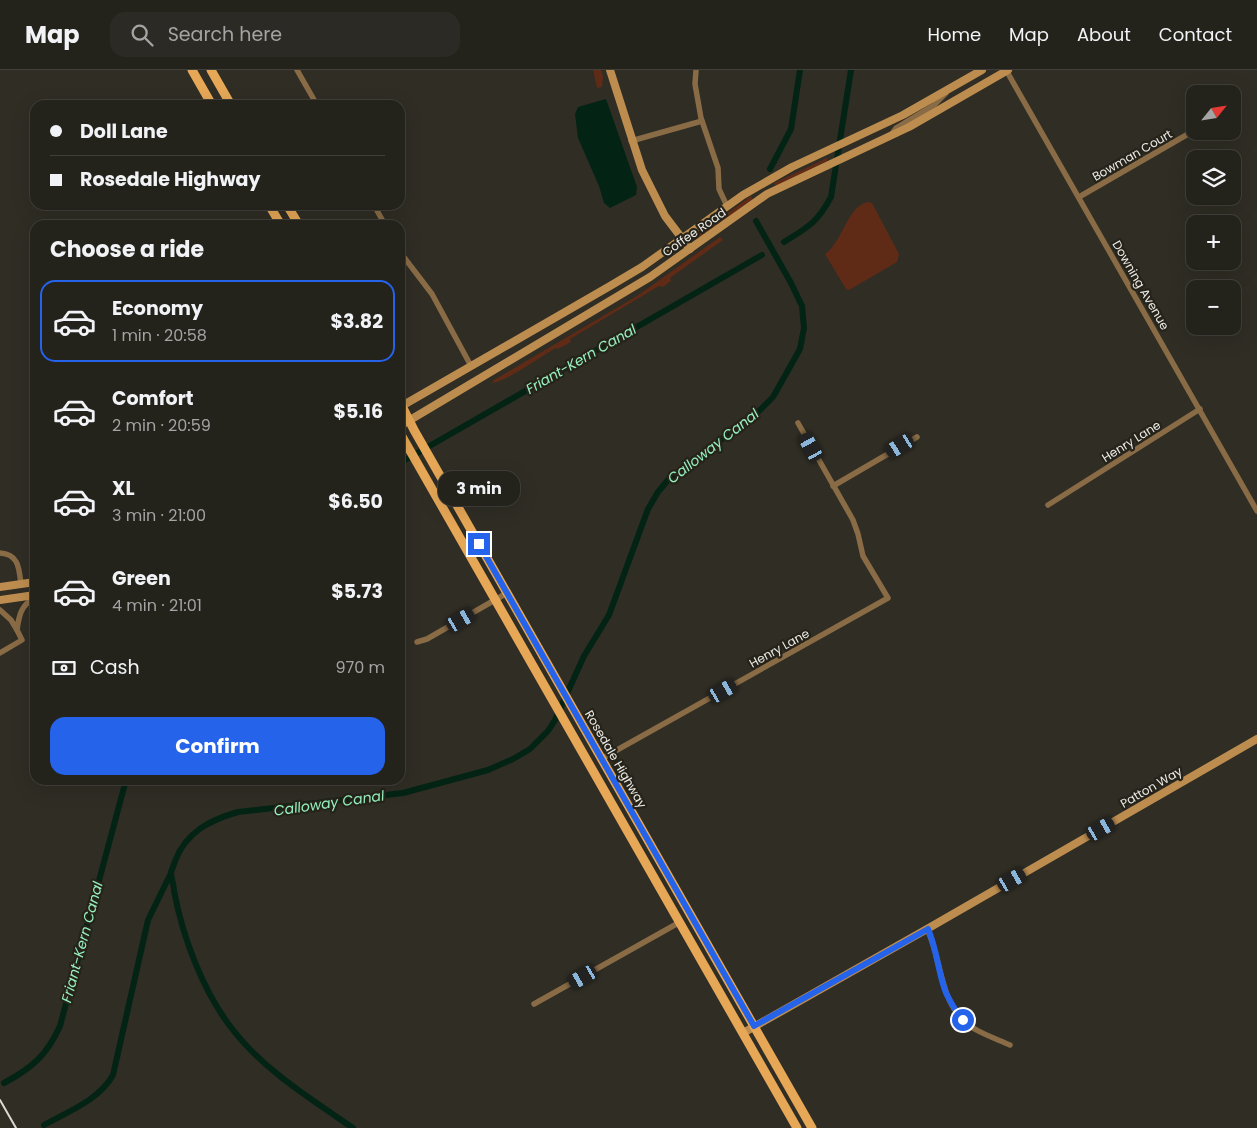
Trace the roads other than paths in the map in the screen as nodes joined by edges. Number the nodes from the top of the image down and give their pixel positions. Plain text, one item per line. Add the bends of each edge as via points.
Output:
1 (192, 70) edge
2 (210, 70) edge
3 (297, 70) edge
4 (610, 70) edge
5 (696, 70) edge
6 (982, 70) edge
7 (1007, 70) edge
8 (949, 89) junction
9 (209, 100) edge
10 (227, 100) edge
11 (314, 100) edge
12 (702, 122) junction
13 (891, 135) junction
14 (1186, 135) edge
15 (632, 141) junction
16 (1079, 197) junction
17 (727, 206) junction
18 (681, 238) junction
19 (690, 249) junction
20 (405, 259) edge
21 (471, 366) junction
22 (405, 403) edge
23 (1200, 409) junction
24 (405, 412) edge
25 (409, 420) junction
26 (405, 423) edge
27 (798, 423) dead end
28 (917, 436) dead end
29 (405, 441) edge
30 (833, 486) junction
31 (1048, 505) dead end
32 (1257, 511) edge
33 (0, 553) edge
34 (30, 583) edge
35 (21, 584) junction
36 (0, 587) edge
37 (507, 593) junction
38 (30, 597) edge
39 (0, 600) edge
40 (495, 600) junction
41 (30, 601) edge
42 (0, 610) edge
43 (17, 630) junction
44 (417, 642) dead end
45 (0, 653) edge
46 (571, 718) junction
47 (1257, 739) edge
48 (601, 759) junction
49 (590, 765) junction
50 (638, 824) junction
51 (680, 922) junction
52 (928, 929) junction
53 (534, 1004) dead end
54 (754, 1026) junction
55 (743, 1033) junction
56 (1010, 1045) dead end
57 (777, 1093) junction
58 (797, 1128) edge
59 (805, 1128) edge
60 (812, 1128) edge

1 - 9 main road
2 - 10 main road
3 - 11 street
4 - 15 main road
5 - 12 street via 695,84
6 - 8 main road, Coffee Road
7 - 13 main road, Coffee Road via 938,112
7 - 16 street, Downing Avenue
8 - 13 street via 934,105 901,124
8 - 17 main road, Coffee Road via 903,115 792,167
12 - 15 street
12 - 17 street via 718,168 719,188
13 - 19 main road, Coffee Road via 767,194
14 - 16 street, Bowman Court
15 - 18 main road via 649,187
16 - 23 street, Downing Avenue
17 - 18 main road, Coffee Road
18 - 19 main road
18 - 21 main road, Coffee Road via 642,267
19 - 25 main road, Coffee Road via 617,297
20 - 21 street via 432,294
21 - 22 main road, Coffee Road
23 - 31 street, Henry Lane
23 - 32 street, Downing Avenue
24 - 25 main road, Rosedale Highway
25 - 26 main road, Coffee Road
25 - 37 main road, Rosedale Highway
27 - 30 street
28 - 30 street
29 - 40 main road, Rosedale Highway
30 - 48 street, Henry Lane via 856,525 863,556 888,598
33 - 35 street via 16,560
34 - 35 main road
35 - 36 main road
37 - 40 street
37 - 46 main road, Rosedale Highway via 562,689
38 - 39 main road
40 - 44 street
40 - 46 main road, Rosedale Highway via 553,700
41 - 43 street via 22,608
42 - 43 street
43 - 45 street via 22,640
46 - 48 main road, Rosedale Highway
46 - 49 main road, Rosedale Highway
47 - 52 main road, Patton Way
48 - 50 main road, Rosedale Highway
49 - 50 main road via 604,775 628,816
49 - 51 main road, Rosedale Highway
50 - 54 main road, Rosedale Highway
51 - 53 street
51 - 55 main road, Rosedale Highway
52 - 54 main road, Patton Way
52 - 56 street via 952,1007 963,1020
54 - 55 main road, Patton Way
54 - 60 main road, Rosedale Highway
55 - 57 main road, Rosedale Highway
57 - 58 main road, Rosedale Highway
57 - 59 main road via 788,1098

